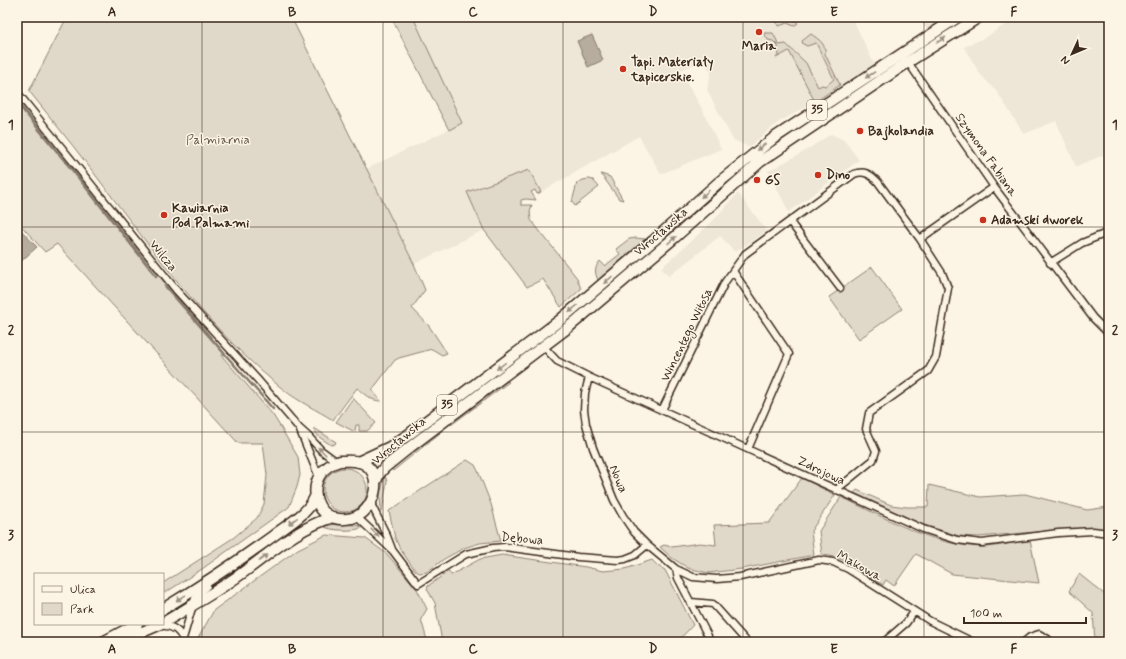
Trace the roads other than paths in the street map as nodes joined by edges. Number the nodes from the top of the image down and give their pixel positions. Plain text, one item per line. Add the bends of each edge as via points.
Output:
1 (958, 17) edge
2 (979, 17) edge
3 (908, 62) junction
4 (17, 92) edge
5 (994, 187) junction
6 (790, 222) junction
7 (1109, 232) edge
8 (920, 239) junction
9 (1050, 263) junction
10 (732, 271) junction
11 (840, 288) dead end
12 (1109, 334) edge
13 (544, 347) junction
14 (589, 377) junction
15 (662, 410) junction
16 (299, 428) junction
17 (748, 449) junction
18 (337, 462) junction
19 (358, 462) junction
20 (319, 477) junction
21 (375, 483) junction
22 (836, 490) junction
23 (315, 497) junction
24 (371, 504) junction
25 (333, 517) junction
26 (357, 517) junction
27 (1109, 533) edge
28 (647, 545) junction
29 (392, 551) junction
30 (676, 569) junction
31 (223, 572) junction
32 (692, 602) junction
33 (192, 605) junction
34 (164, 608) edge
35 (914, 612) junction
36 (164, 622) edge
37 (135, 625) edge
38 (158, 625) edge
39 (164, 625) edge
40 (182, 641) edge
41 (103, 642) edge
42 (119, 642) edge
43 (706, 642) edge
44 (748, 642) edge
45 (884, 642) edge
46 (974, 642) edge
47 (1024, 642) edge
48 (1050, 642) edge

1 -> 19 main road, Wrocławska / 35 via 774,138 538,338 408,435 390,447
3 -> 2 main road, Wrocławska / 35
3 - 5 street, Szymona Fabiana
13 -> 3 main road, Wrocławska / 35 via 761,161
4 - 16 street, Wilcza via 177,291
5 - 8 street
5 - 9 street, Szymona Fabiana
6 - 8 street, Wincentego Witosa via 854,174 865,172 878,182
6 - 10 street, Wincentego Witosa via 745,254
6 - 11 street
7 - 9 street via 1082,243
8 - 22 street, Wincentego Witosa via 942,273 948,288 936,357 928,371 869,413 866,429 876,451 873,460
9 - 12 street, Szymona Fabiana via 1093,318
10 - 15 street, Wincentego Witosa
10 - 17 street via 790,354
13 - 14 street, Zdrojowa via 558,361
13 - 21 main road, Wrocławska / 35 via 410,447 378,474
14 - 15 street, Zdrojowa
14 - 28 street, Nowa via 584,410 593,448 614,500 634,532
15 - 17 street, Zdrojowa
18 -> 16 street, Wilcza
16 - 20 street, Wilcza
17 - 22 street, Zdrojowa
18 - 19 main road, 35
18 - 20 main road via 326,468
19 - 21 main road via 371,472
20 - 23 main road
21 - 24 main road, 35
22 - 27 street, Zdrojowa via 923,529 957,540 982,543 1058,533
23 - 25 main road via 322,510
23 -> 31 main road via 311,505 296,519
24 - 26 main road
24 - 29 street, Dębowa
25 - 26 main road
33 -> 25 main road via 232,581 302,532
26 -> 29 street, Dębowa
28 - 29 street, Dębowa via 625,560 578,557 505,547 493,548 466,554 418,584
28 - 30 street, Nowa
30 - 32 street via 678,578
30 - 35 street, Makowa via 693,577 716,579 740,577 819,560 833,562
31 - 33 street via 199,593
31 -> 34 main road
32 - 43 street via 708,636
32 - 44 street via 713,604
33 - 36 main road
33 - 40 street
35 - 45 street
35 - 46 street, Makowa
37 - 41 main road
38 - 42 main road
39 - 40 street via 172,627 181,634
47 - 48 street via 1039,634 1048,638

